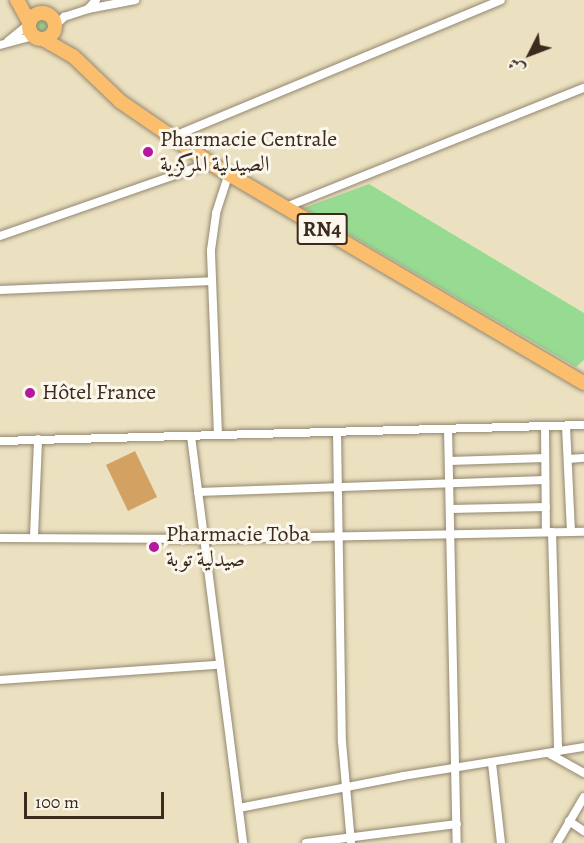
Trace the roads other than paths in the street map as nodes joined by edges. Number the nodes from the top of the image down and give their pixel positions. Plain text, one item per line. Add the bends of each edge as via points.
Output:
1 (96, 0) edge
2 (135, 0) edge
3 (501, 0) edge
4 (18, 2) edge
5 (88, 9) junction
6 (53, 20) junction
7 (34, 30) junction
8 (3, 44) edge
9 (73, 56) junction
10 (584, 88) edge
11 (172, 137) junction
12 (210, 163) junction
13 (229, 173) junction
14 (285, 207) junction
15 (0, 236) edge
16 (212, 281) junction
17 (0, 290) edge
18 (582, 379) edge
19 (584, 425) edge
20 (545, 426) junction
21 (566, 426) junction
22 (448, 429) junction
23 (337, 432) junction
24 (218, 435) junction
25 (191, 436) junction
26 (38, 439) junction
27 (0, 441) edge
28 (545, 458) junction
29 (584, 458) edge
30 (568, 459) junction
31 (449, 461) junction
32 (545, 480) junction
33 (450, 484) junction
34 (339, 488) junction
35 (198, 492) junction
36 (546, 507) junction
37 (450, 508) junction
38 (549, 532) junction
39 (571, 532) junction
40 (584, 532) edge
41 (450, 534) junction
42 (34, 537) junction
43 (340, 537) junction
44 (0, 538) edge
45 (204, 539) junction
46 (217, 664) junction
47 (0, 680) edge
48 (584, 747) edge
49 (558, 751) junction
50 (548, 753) junction
51 (492, 763) junction
52 (455, 768) junction
53 (584, 773) edge
54 (345, 786) junction
55 (584, 797) edge
56 (239, 808) junction
57 (569, 821) junction
58 (457, 824) junction
59 (584, 831) edge
60 (350, 840) edge
61 (243, 843) edge
62 (306, 843) edge
63 (458, 843) edge
64 (501, 843) edge
65 (557, 843) edge

1 - 5 street
2 - 5 street
3 - 11 street
4 - 6 main road
4 - 7 main road
5 - 6 street
6 - 7 main road
6 - 7 main road via 51,35
6 - 9 main road, RN4
7 - 8 street
7 - 9 main road, RN4
9 - 11 main road, RN4 via 121,102
10 - 14 street
11 - 12 main road, RN4
12 - 13 main road, RN4
12 - 15 street
13 - 14 main road, RN4
13 - 16 street via 214,226
14 - 18 main road, RN4
16 - 17 street
16 - 24 street
19 - 21 street
20 - 21 street
20 - 22 street
20 - 28 street
21 - 30 street
22 - 23 street
22 - 31 street
23 - 24 street
23 - 34 street
24 - 25 street
25 - 26 street
25 - 35 street
26 - 27 street
26 - 42 street
28 - 31 street
28 - 32 street
29 - 30 street
30 - 39 street
31 - 33 street
32 - 33 street
32 - 36 street
33 - 34 street
33 - 37 street
34 - 35 street
34 - 43 street
35 - 45 street
36 - 37 street
36 - 38 street
37 - 41 street
38 - 39 street
38 - 41 street
38 - 49 street
39 - 40 street
41 - 43 street
41 - 52 street
42 - 44 street
42 - 45 street
43 - 45 street
43 - 54 street
45 - 46 street
46 - 47 street
46 - 56 street
48 - 49 street
49 - 50 street
50 - 51 street
50 - 53 street
51 - 52 street
51 - 64 street
52 - 54 street
52 - 58 street
54 - 56 street
54 - 60 street
55 - 57 street
56 - 61 street
57 - 59 street
57 - 65 street
58 - 60 street
58 - 63 street
60 - 62 street

